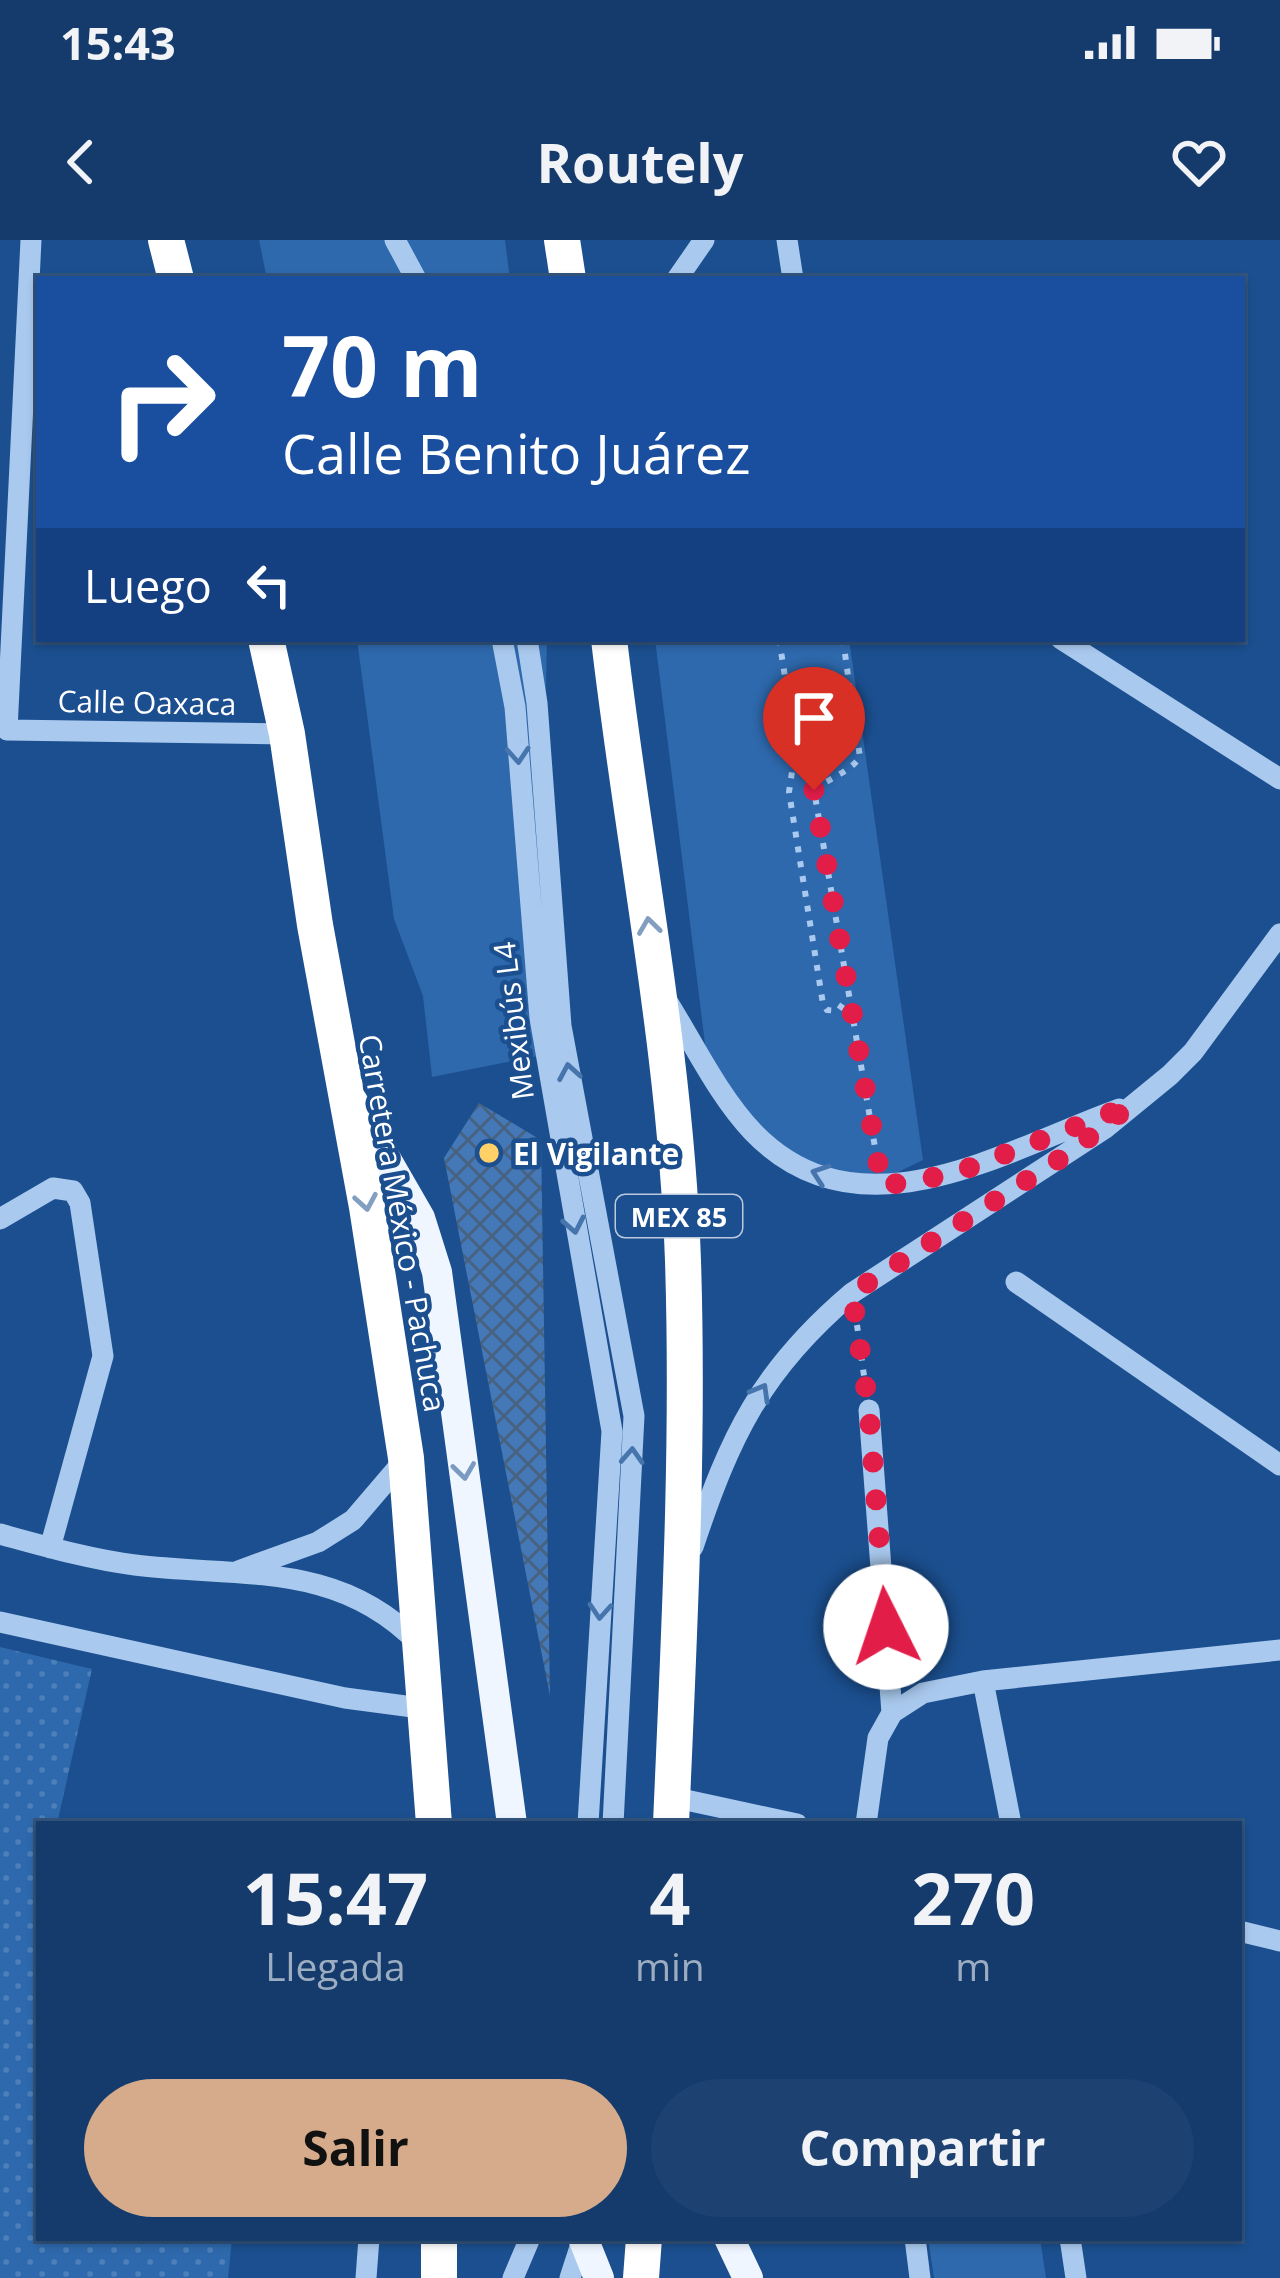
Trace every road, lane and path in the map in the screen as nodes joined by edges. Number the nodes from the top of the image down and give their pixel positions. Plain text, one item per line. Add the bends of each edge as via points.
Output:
1 (31, 240) edge
2 (166, 240) edge
3 (395, 240) edge
4 (562, 240) edge
5 (577, 240) edge
6 (704, 240) edge
7 (787, 240) edge
8 (175, 276) edge
9 (414, 276) edge
10 (569, 276) edge
11 (571, 276) edge
12 (678, 276) edge
13 (793, 276) edge
14 (267, 642) edge
15 (503, 642) edge
16 (527, 642) edge
17 (609, 642) edge
18 (779, 642) edge
19 (843, 642) edge
20 (1066, 642) edge
21 (852, 705) junction
22 (287, 734) junction
23 (796, 745) junction
24 (1280, 779) edge
25 (814, 790) junction
26 (1280, 934) edge
27 (658, 987) junction
28 (848, 997) junction
29 (344, 1087) junction
30 (1131, 1105) junction
31 (882, 1186) junction
32 (0, 1219) edge
33 (1016, 1282) dead end
34 (852, 1293) junction
35 (869, 1410) joint
36 (406, 1458) junction
37 (1280, 1465) edge
38 (0, 1534) edge
39 (50, 1548) junction
40 (232, 1573) junction
41 (684, 1576) junction
42 (0, 1622) edge
43 (423, 1648) junction
44 (1280, 1650) edge
45 (983, 1681) junction
46 (428, 1709) junction
47 (892, 1713) junction
48 (672, 1811) edge
49 (434, 1821) edge
50 (512, 1821) edge
51 (588, 1821) edge
52 (613, 1821) edge
53 (768, 1821) edge
54 (866, 1821) edge
55 (1010, 1821) edge
56 (1242, 1932) edge
57 (1280, 1941) edge
58 (369, 2241) edge
59 (439, 2241) edge
60 (529, 2241) edge
61 (582, 2241) edge
62 (584, 2241) edge
63 (644, 2241) edge
64 (730, 2241) edge
65 (915, 2241) edge
66 (1070, 2241) edge
67 (366, 2278) edge
68 (439, 2278) edge
69 (512, 2278) edge
70 (570, 2278) edge
71 (599, 2278) edge
72 (641, 2278) edge
73 (748, 2278) edge
74 (920, 2278) edge
75 (1076, 2278) edge

1 - 22 street, Calle Oaxaca via 7,730
2 - 8 highway
3 - 9 street
4 - 10 highway
5 - 11 main road
6 - 12 street
7 - 13 street
14 - 22 highway, Carretera México - Pachuca
15 -> 51 street, Mexibús L4 via 539,1018 612,1431
52 -> 16 street, Mexibús L4 via 634,1416 561,1026
27 -> 17 highway, MEX 85
18 - 23 path
19 - 21 path
20 - 24 street
21 - 23 path via 832,706 809,721
21 - 25 path via 860,757
22 - 29 highway, Carretera México - Pachuca
23 - 25 path
23 - 28 path via 789,792 823,1004 838,1011
25 - 28 path
26 - 30 street via 1192,1052
31 -> 27 street via 820,1176 750,1130
27 - 41 highway, MEX 85 via 683,1259
28 - 31 path
29 -> 36 highway, Carretera México - Pachuca
29 -> 50 main road via 420,1218 437,1272
30 - 31 street via 953,1174
30 - 34 street
32 - 39 street via 53,1188 73,1191 90,1268 102,1369
33 - 37 street
34 - 35 path
41 -> 34 street via 717,1476 773,1370
35 - 47 street
36 - 40 street via 353,1520 318,1542
36 - 43 highway, Carretera México - Pachuca
38 - 39 street
39 - 40 street
40 - 43 street via 351,1593 392,1616
41 - 48 highway, MEX 85
42 - 46 street
43 - 46 highway, Carretera México - Pachuca
44 - 45 street
45 - 47 street via 923,1693
45 - 55 street
46 - 49 highway, Carretera México - Pachuca
47 - 54 street via 878,1738
48 - 53 street
56 - 57 street
58 - 67 street
59 - 68 highway
60 - 69 street
61 - 70 street
62 - 71 main road, bridge
63 - 72 highway
64 - 73 main road
65 - 74 street
66 - 75 street

